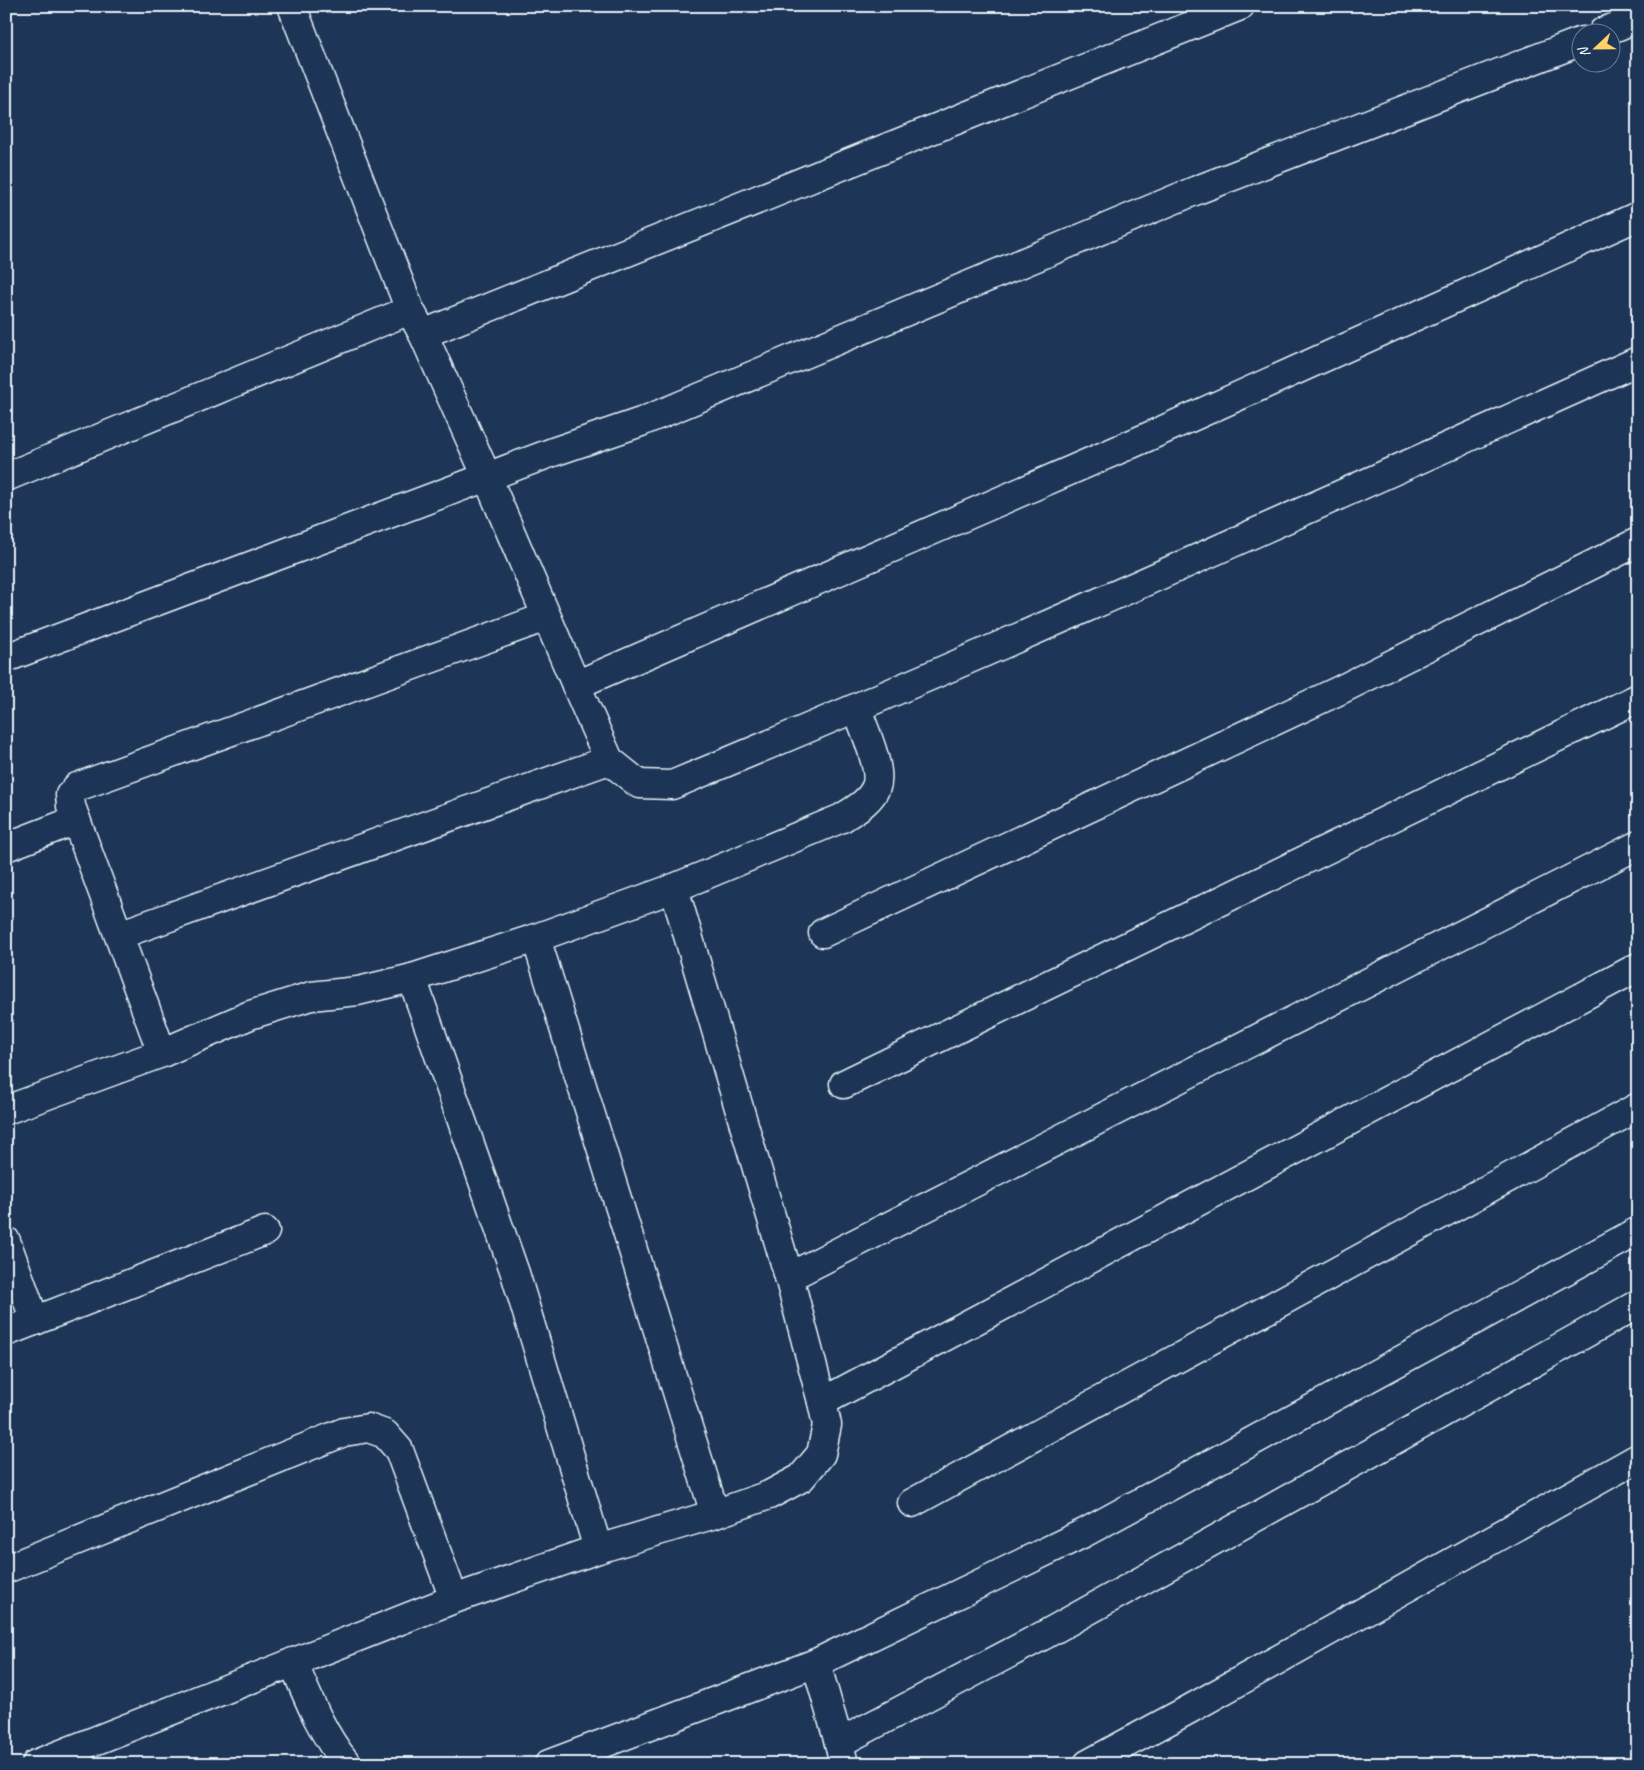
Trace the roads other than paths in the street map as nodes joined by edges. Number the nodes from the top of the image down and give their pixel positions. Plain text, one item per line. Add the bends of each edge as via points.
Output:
1 (292, 6) edge
2 (1240, 6) edge
3 (1638, 18) edge
4 (1622, 24) edge
5 (1572, 45) edge
6 (1638, 216) edge
7 (410, 310) junction
8 (423, 334) junction
9 (1638, 361) edge
10 (6, 477) edge
11 (487, 478) junction
12 (1638, 542) edge
13 (546, 617) junction
14 (6, 658) edge
15 (576, 685) junction
16 (1638, 698) edge
17 (857, 709) junction
18 (609, 760) junction
19 (76, 820) junction
20 (1638, 845) edge
21 (6, 847) edge
22 (674, 888) junction
23 (823, 932) dead end
24 (119, 935) junction
25 (536, 938) junction
26 (1638, 967) edge
27 (412, 978) junction
28 (162, 1053) junction
29 (844, 1084) dead end
30 (1638, 1107) edge
31 (6, 1110) edge
32 (265, 1231) dead end
33 (1638, 1231) edge
34 (6, 1241) edge
35 (789, 1276) junction
36 (1638, 1304) edge
37 (35, 1321) junction
38 (6, 1332) edge
39 (822, 1402) junction
40 (1638, 1458) edge
41 (912, 1503) dead end
42 (715, 1514) junction
43 (598, 1549) junction
44 (6, 1569) edge
45 (454, 1599) junction
46 (294, 1662) junction
47 (816, 1663) junction
48 (842, 1753) edge
49 (36, 1764) edge
50 (347, 1764) edge
51 (549, 1764) edge
52 (1088, 1764) edge

1 - 7 street
2 - 8 street
3 - 4 street
5 - 11 street via 1197,190 641,422
6 - 15 street via 1143,439
7 - 8 street
7 - 10 street
8 - 11 street
9 - 17 street
11 - 13 street
11 - 14 street
12 - 23 street via 1338,691
13 - 15 street
13 - 19 street via 77,787 70,795
15 - 18 street
16 - 29 street
17 - 18 street via 672,785 639,784
17 - 22 street via 877,770 876,786 865,802 842,818
18 - 24 street
19 - 21 street
19 - 24 street
20 - 35 street
22 - 25 street
22 - 35 street
24 - 28 street
25 - 27 street
25 - 42 street
26 - 39 street
27 - 28 street via 358,991 311,996 250,1015
27 - 43 street via 515,1273
28 - 31 street
30 - 41 street
32 - 37 street
33 - 47 street via 1084,1533
34 - 37 street
35 - 39 street
36 - 48 street via 1046,1634
37 - 38 street
39 - 42 street via 827,1425 821,1454 802,1478
40 - 52 street
42 - 43 street
43 - 45 street
44 - 45 street via 344,1432 368,1428 385,1434 399,1450
45 - 46 street
46 - 49 street
46 - 50 street via 316,1716
47 - 48 street
47 - 51 street

